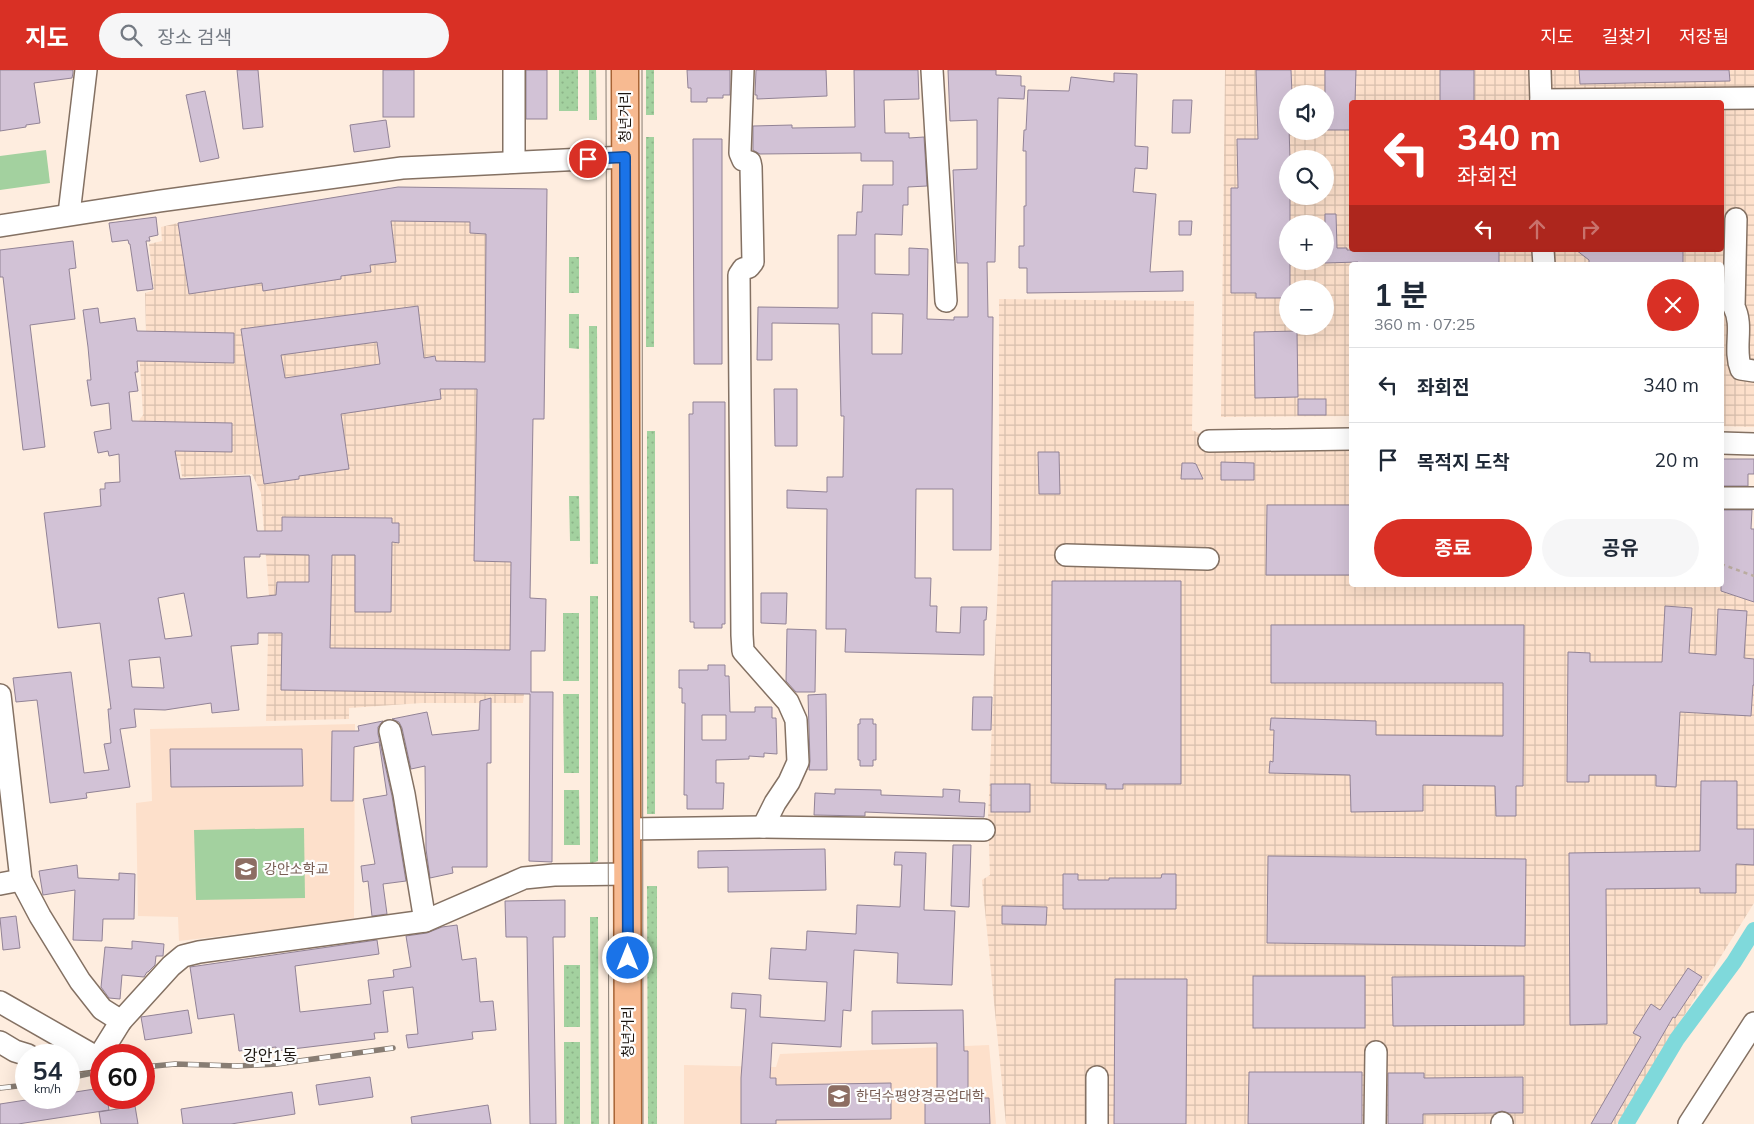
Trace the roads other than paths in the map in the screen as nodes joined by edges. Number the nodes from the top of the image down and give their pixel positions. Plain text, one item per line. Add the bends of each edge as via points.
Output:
1 (86, 70) edge
2 (514, 70) edge
3 (625, 70) edge
4 (743, 70) edge
5 (932, 70) edge
6 (1540, 70) edge
7 (1754, 98) edge
8 (1541, 100) edge
9 (1612, 100) edge
10 (625, 157) junction
11 (514, 162) junction
12 (69, 214) junction
13 (1736, 219) dead end
14 (0, 226) edge
15 (946, 301) dead end
16 (1754, 371) edge
17 (1349, 439) edge
18 (1209, 441) dead end
19 (1724, 443) edge
20 (1754, 444) edge
21 (1724, 498) edge
22 (1754, 498) edge
23 (1066, 555) dead end
24 (1208, 559) dead end
25 (0, 696) edge
26 (390, 731) dead end
27 (763, 827) junction
28 (628, 829) junction
29 (984, 830) dead end
30 (628, 874) junction
31 (21, 880) junction
32 (0, 884) edge
33 (425, 921) junction
34 (0, 1002) edge
35 (121, 1021) junction
36 (1754, 1023) edge
37 (0, 1042) edge
38 (107, 1044) edge
39 (15, 1051) edge
40 (1376, 1052) dead end
41 (90, 1053) edge
42 (1097, 1077) dead end
43 (628, 1124) edge
44 (1098, 1124) edge
45 (1375, 1124) edge
46 (1689, 1124) edge

1 - 12 street
2 - 11 street
3 - 10 main road, 청년거리
4 - 27 street via 740,153 751,167 752,262 739,275 742,635 744,651 788,702 796,720 798,762
5 - 15 street
6 - 8 street
7 - 9 street
10 - 11 street
10 - 28 main road, 청년거리
11 - 12 street via 402,168
12 - 14 street
13 - 16 street via 1734,306 1738,315 1737,360 1741,369
17 - 18 street
19 - 20 street
21 - 22 street
23 - 24 street
25 - 31 street
26 - 33 street
27 - 28 street
27 - 29 street
28 - 30 main road, 청년거리
30 - 33 street via 524,878
30 - 43 main road, 청년거리
31 - 32 street
31 - 35 street via 80,981 102,1009
33 - 35 street via 183,956
34 - 41 street
35 - 38 street
36 - 46 street
37 - 39 street
40 - 45 street
42 - 44 street

